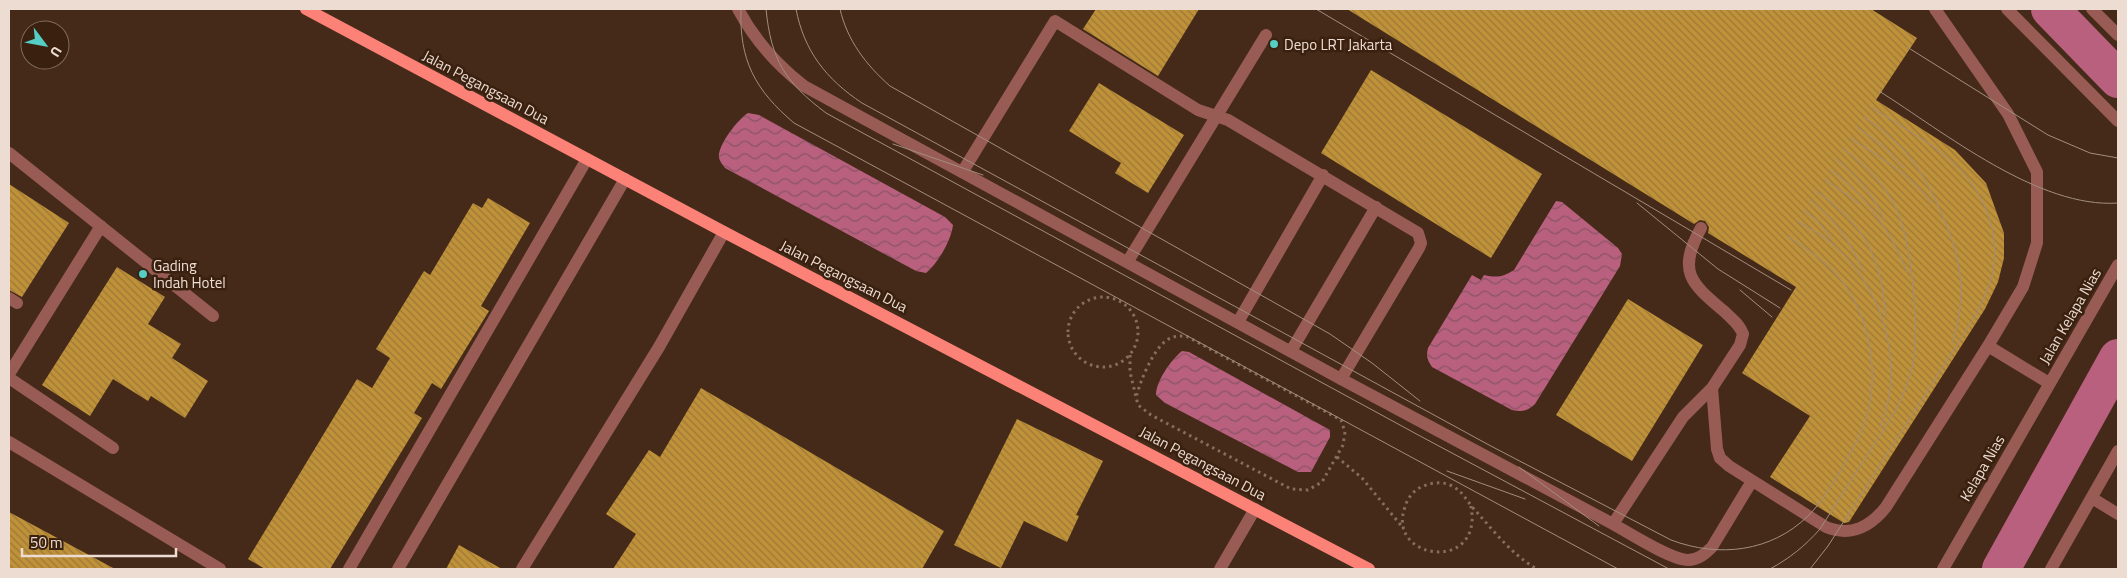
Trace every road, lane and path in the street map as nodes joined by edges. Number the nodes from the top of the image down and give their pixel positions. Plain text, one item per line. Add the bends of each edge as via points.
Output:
1 (306, 9) edge
2 (738, 9) edge
3 (1935, 9) edge
4 (2007, 9) edge
5 (2092, 9) edge
6 (1266, 35) dead end
7 (2118, 35) edge
8 (1216, 116) junction
9 (2118, 121) edge
10 (9, 154) edge
11 (587, 159) junction
12 (963, 171) junction
13 (1323, 175) junction
14 (625, 180) junction
15 (1376, 206) junction
16 (101, 226) junction
17 (1701, 228) dead end
18 (724, 232) junction
19 (1128, 261) junction
20 (2118, 265) edge
21 (213, 316) dead end
22 (1238, 322) junction
23 (1988, 346) junction
24 (1291, 352) junction
25 (1130, 355) junction
26 (9, 376) edge
27 (1341, 380) junction
28 (2049, 383) junction
29 (1712, 388) junction
30 (1137, 395) junction
31 (9, 442) edge
32 (113, 448) dead end
33 (2118, 451) edge
34 (1336, 457) junction
35 (1752, 481) junction
36 (2092, 498) junction
37 (1471, 506) junction
38 (1255, 509) junction
39 (2118, 514) edge
40 (1613, 524) junction
41 (1404, 530) junction
42 (220, 569) edge
43 (349, 569) edge
44 (398, 569) edge
45 (522, 569) edge
46 (1220, 569) edge
47 (1369, 569) edge
48 (1537, 569) edge
49 (1943, 569) edge
50 (2051, 569) edge

1 - 11 main road, Jalan Pegangsaan Dua
2 - 12 street via 756,37 790,76
3 - 23 street via 2008,114 2036,172 2037,243 2023,287
4 - 9 street
5 - 7 street
6 - 8 street
8 - 12 street via 1198,110 1055,21
8 - 13 street
8 - 19 street
10 - 16 street
11 - 14 main road, Jalan Pegangsaan Dua
11 - 43 street
12 - 19 street
13 - 15 street
13 - 22 street
14 - 18 main road, Jalan Pegangsaan Dua
14 - 44 street
15 - 24 street
15 - 27 street via 1414,229 1421,243
16 - 21 street
16 - 26 street
17 - 29 street via 1689,253 1690,275 1697,287 1738,324 1743,334 1740,345
18 - 38 main road, Jalan Pegangsaan Dua
18 - 45 street via 659,347
19 - 22 street
20 - 28 street, Jalan Kelapa Nias
22 - 24 street
23 - 28 street
23 - 35 street via 1886,507 1865,526 1843,532 1833,530
24 - 27 street
25 - 25 path via 1137,341 1138,325 1132,311 1120,301 1105,297 1089,300 1076,309 1069,323 1068,339 1074,353 1086,364 1102,368 1117,365
25 - 30 path via 1130,372
26 - 32 street
27 - 40 street
28 - 49 street, Kelapa Nias
29 - 35 street via 1720,458
29 - 40 street via 1682,417
30 - 34 path via 1138,405 1151,415 1291,489 1308,490 1322,482
30 - 34 path via 1140,383 1161,346 1175,336 1186,336 1341,420 1345,432 1343,446
31 - 42 street
33 - 36 street
34 - 41 path via 1362,478
35 - 40 street via 1712,547 1696,559 1676,558
36 - 39 street
36 - 50 street
37 - 41 path via 1468,536 1456,548 1441,553 1426,551 1413,543
37 - 41 path via 1462,492 1449,484 1433,483 1418,488 1408,499 1402,514
37 - 48 path via 1501,539
38 - 46 street
38 - 47 main road, Jalan Pegangsaan Dua

